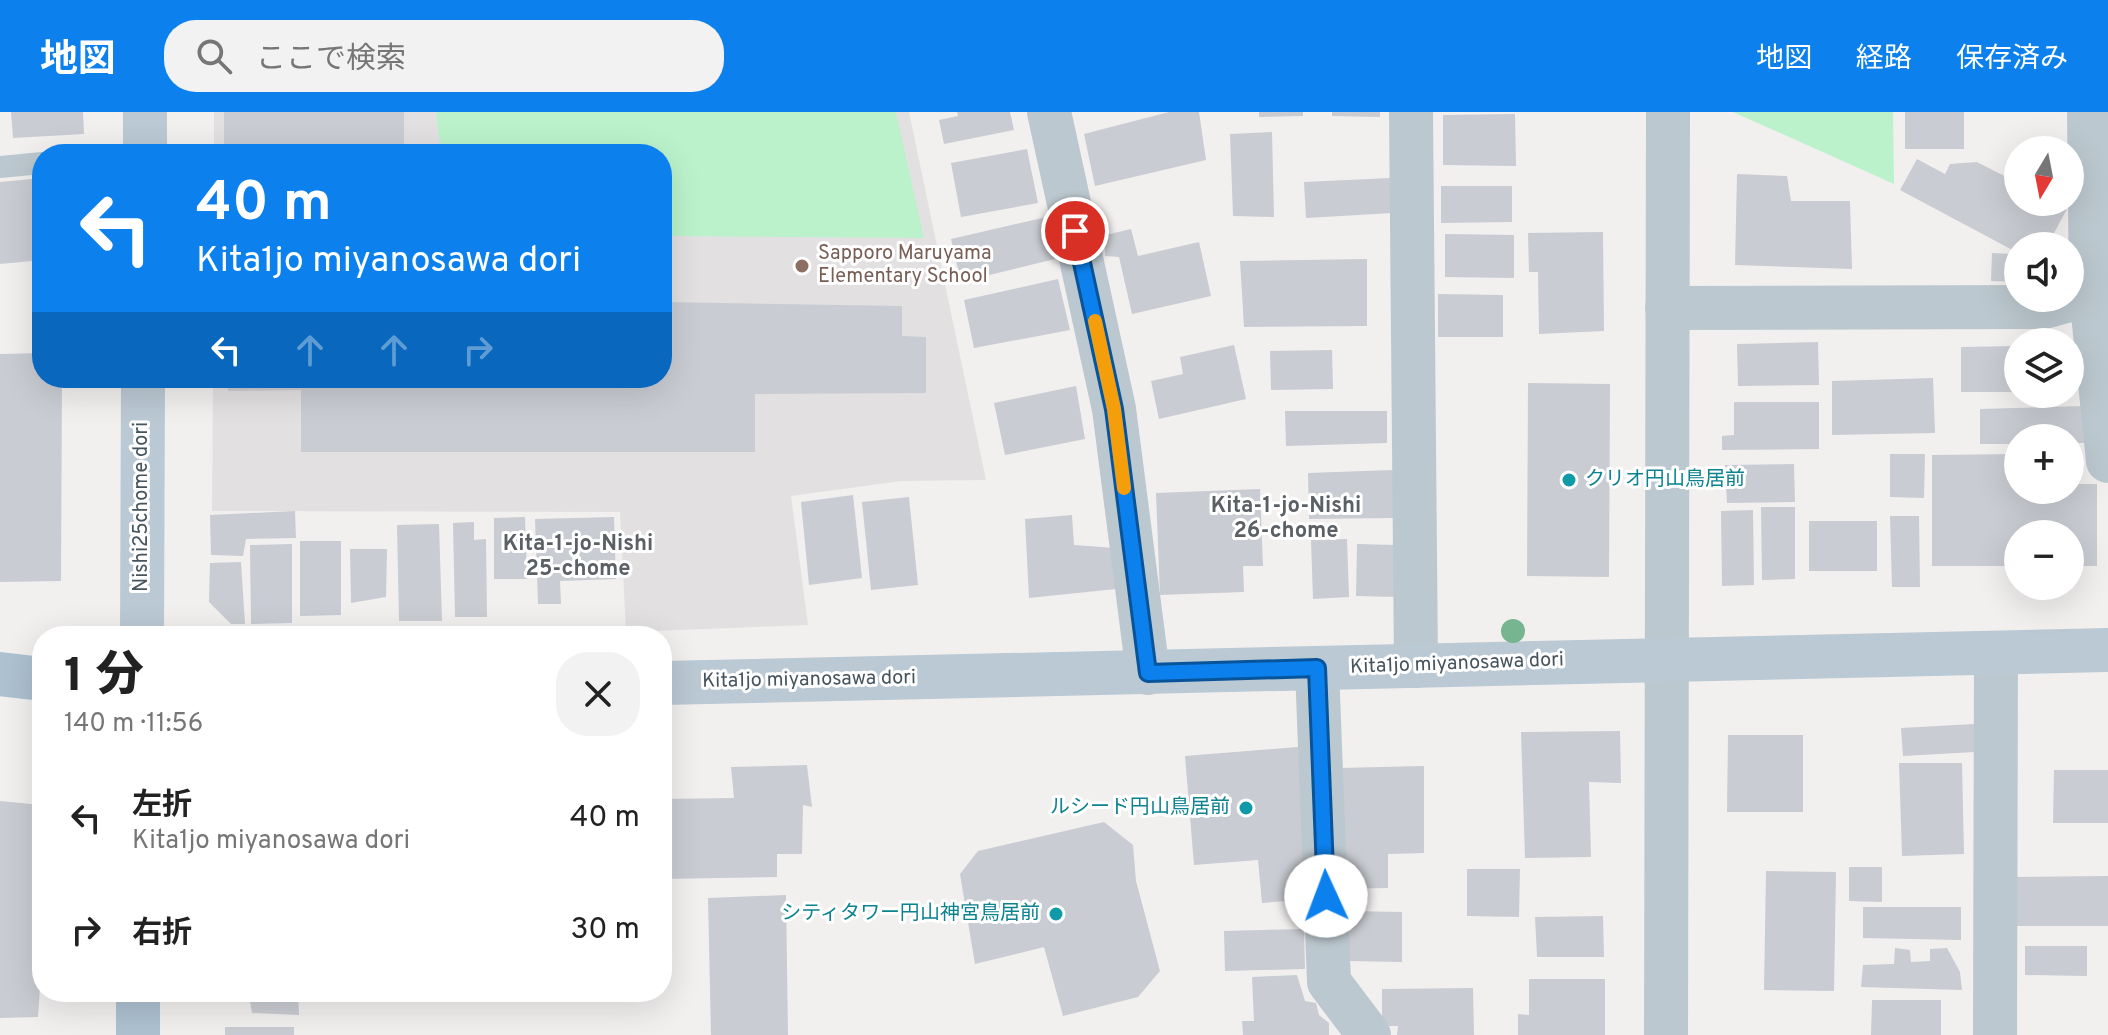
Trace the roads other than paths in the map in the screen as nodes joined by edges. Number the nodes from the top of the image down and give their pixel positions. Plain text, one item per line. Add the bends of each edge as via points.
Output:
1 (145, 112) edge
2 (1049, 112) edge
3 (1411, 112) edge
4 (1668, 112) edge
5 (2089, 112) edge
6 (145, 144) edge
7 (32, 164) edge
8 (0, 167) edge
9 (2100, 295) edge
10 (1667, 308) junction
11 (143, 388) edge
12 (2108, 461) edge
13 (142, 626) edge
14 (2108, 650) edge
15 (1996, 653) junction
16 (1666, 658) junction
17 (1416, 666) junction
18 (1317, 668) junction
19 (1148, 673) junction
20 (0, 674) edge
21 (32, 678) edge
22 (672, 683) edge
23 (138, 1002) edge
24 (138, 1035) edge
25 (1369, 1035) edge
26 (1666, 1035) edge
27 (1995, 1035) edge

1 - 6 street
2 - 19 street via 1114,409
3 - 17 street
4 - 10 street
5 - 9 street
7 - 8 lane
9 - 10 street via 2044,307
9 - 12 street
10 - 16 street
11 - 13 street, Nishi25chome dori
14 - 15 street, Kita1jo miyanosawa dori
15 - 16 street, Kita1jo miyanosawa dori
15 - 27 street
16 - 17 street, Kita1jo miyanosawa dori
16 - 26 street
17 - 18 street, Kita1jo miyanosawa dori
18 - 19 street, Kita1jo miyanosawa dori
18 - 25 street via 1329,982
19 - 22 street, Kita1jo miyanosawa dori
20 - 21 main road
23 - 24 main road

